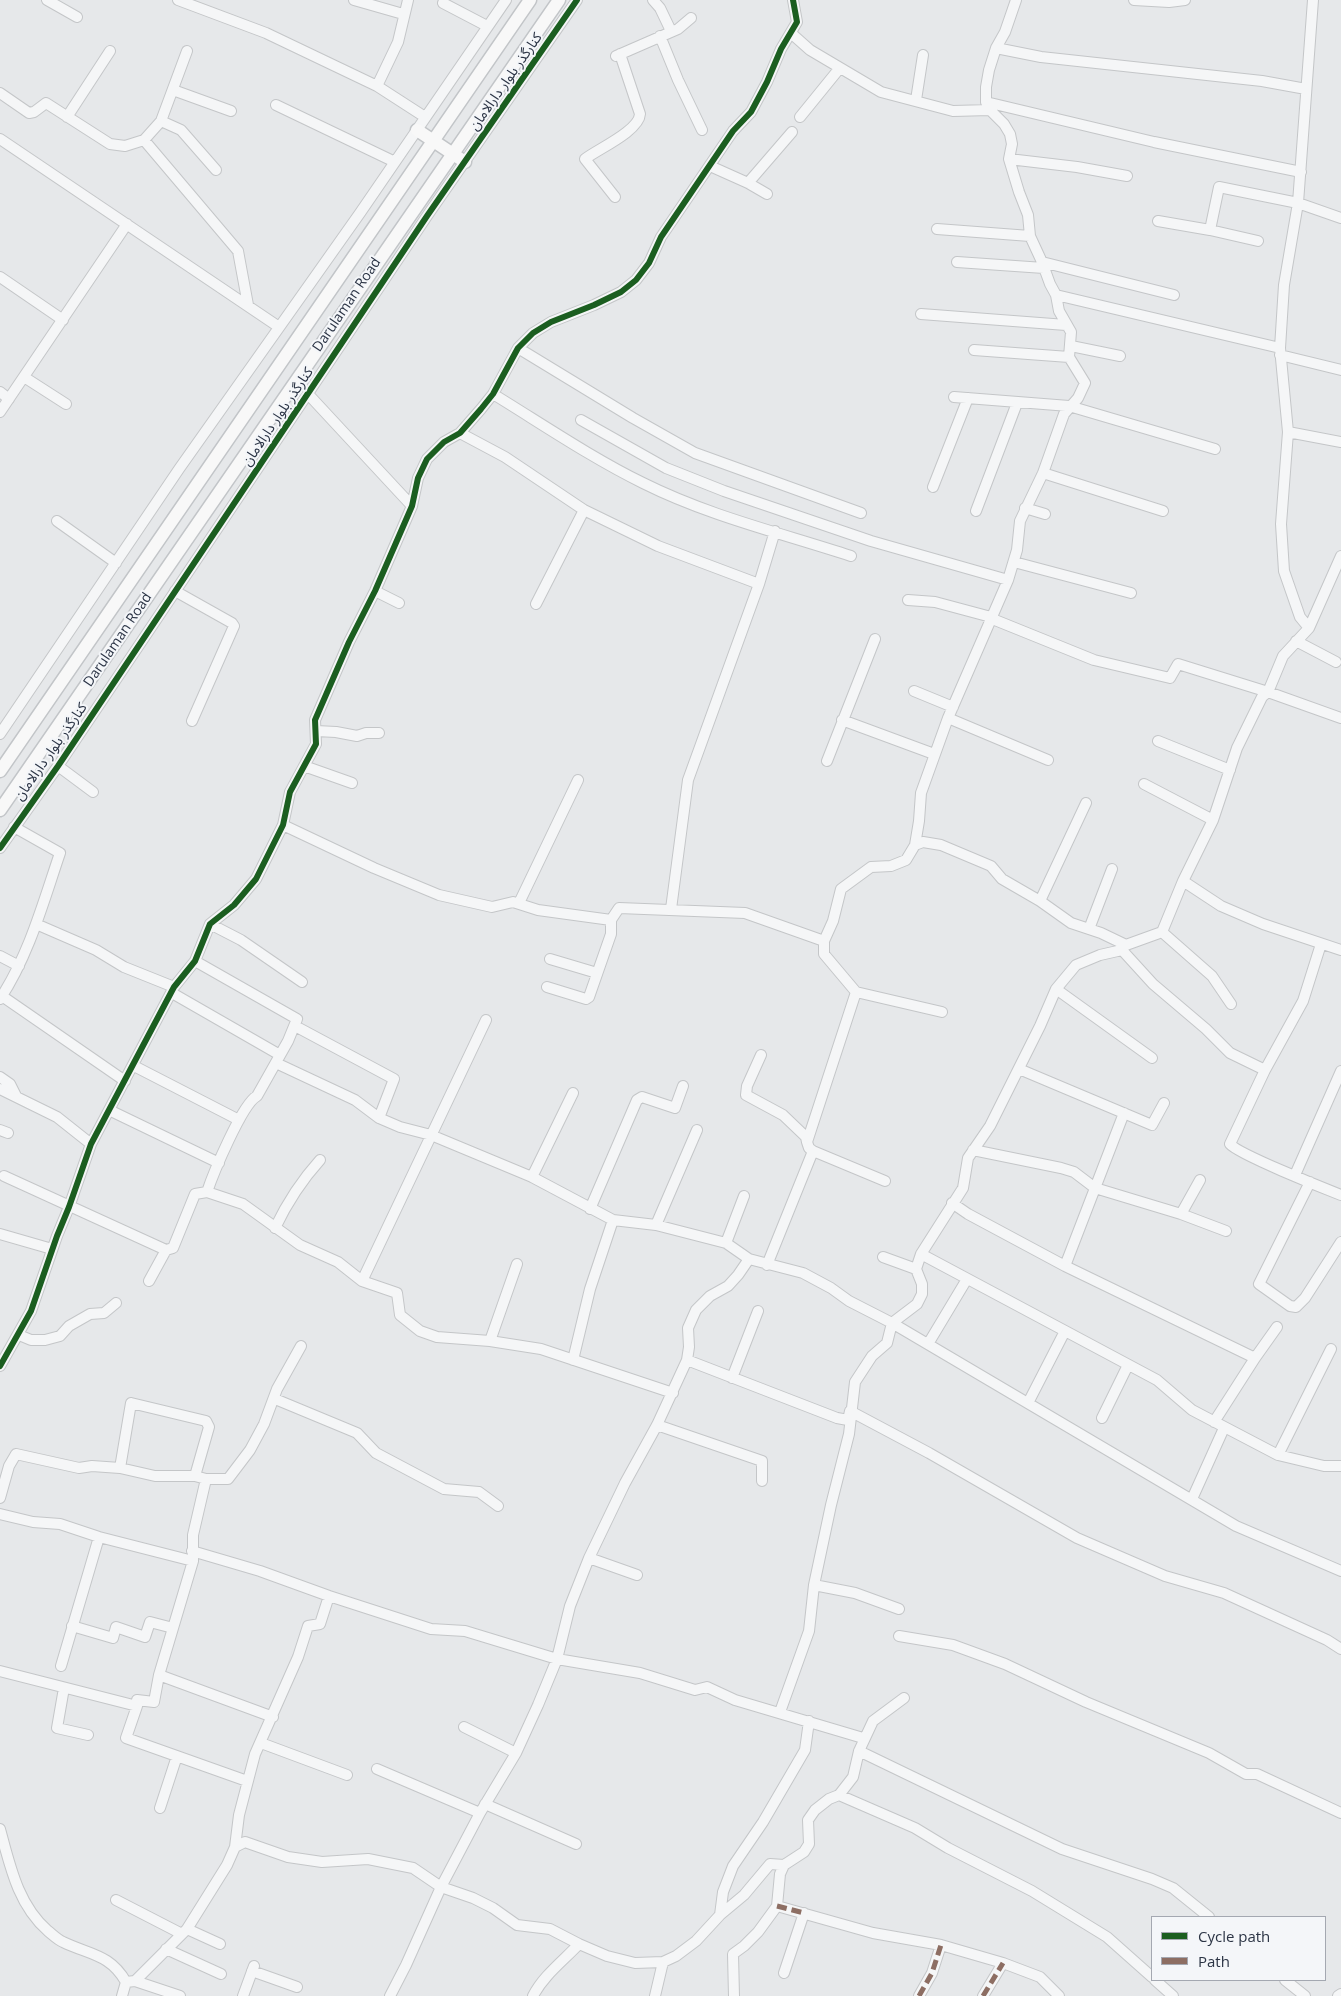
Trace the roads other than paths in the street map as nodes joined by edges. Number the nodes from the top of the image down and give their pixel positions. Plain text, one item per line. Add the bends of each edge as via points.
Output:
1 (47, 0) edge
2 (178, 0) edge
3 (354, 0) edge
4 (408, 0) edge
5 (506, 0) edge
6 (530, 0) edge
7 (558, 0) edge
8 (577, 0) edge
9 (653, 0) edge
10 (793, 0) edge
11 (1016, 0) edge
12 (1134, 0) edge
13 (1185, 0) edge
14 (1313, 0) edge
15 (442, 2) dead end
16 (404, 14) junction
17 (78, 18) dead end
18 (691, 18) dead end
19 (487, 26) junction
20 (671, 31) junction
21 (792, 34) junction
22 (660, 36) junction
23 (996, 48) junction
24 (110, 51) dead end
25 (187, 51) dead end
26 (923, 55) dead end
27 (839, 69) junction
28 (377, 86) junction
29 (1306, 89) junction
30 (173, 90) junction
31 (0, 93) edge
32 (916, 100) junction
33 (276, 105) dead end
34 (988, 106) junction
35 (230, 111) dead end
36 (67, 117) junction
37 (425, 117) junction
38 (800, 117) dead end
39 (160, 121) junction
40 (417, 130) junction
41 (702, 130) dead end
42 (792, 132) dead end
43 (0, 139) edge
44 (144, 140) junction
45 (432, 140) junction
46 (452, 153) junction
47 (1009, 158) junction
48 (395, 162) junction
49 (465, 162) junction
50 (710, 166) junction
51 (216, 170) dead end
52 (1301, 172) junction
53 (1127, 176) dead end
54 (748, 183) junction
55 (767, 194) dead end
56 (615, 197) dead end
57 (1298, 203) junction
58 (1341, 218) edge
59 (1158, 222) dead end
60 (127, 224) junction
61 (937, 229) dead end
62 (1210, 230) junction
63 (1030, 236) junction
64 (1258, 241) dead end
65 (957, 262) dead end
66 (1043, 265) junction
67 (0, 277) edge
68 (1056, 294) junction
69 (1174, 295) dead end
70 (248, 305) junction
71 (921, 314) dead end
72 (63, 320) junction
73 (1066, 325) junction
74 (279, 326) junction
75 (518, 348) junction
76 (974, 350) dead end
77 (1280, 351) junction
78 (1070, 352) junction
79 (1120, 356) dead end
80 (1341, 370) edge
81 (24, 377) junction
82 (0, 392) edge
83 (308, 394) junction
84 (493, 394) junction
85 (954, 397) dead end
86 (968, 398) junction
87 (9, 399) junction
88 (1017, 402) junction
89 (66, 404) dead end
90 (1069, 406) junction
91 (0, 412) edge
92 (582, 420) dead end
93 (1288, 432) junction
94 (460, 433) junction
95 (1341, 442) edge
96 (1215, 449) dead end
97 (1043, 473) junction
98 (933, 487) dead end
99 (412, 506) junction
100 (1025, 508) junction
101 (584, 510) junction
102 (976, 511) dead end
103 (1163, 511) dead end
104 (861, 513) dead end
105 (1046, 514) dead end
106 (57, 521) dead end
107 (775, 531) junction
108 (851, 556) dead end
109 (1341, 556) edge
110 (1014, 562) junction
111 (116, 563) junction
112 (1008, 580) junction
113 (759, 584) junction
114 (175, 591) junction
115 (375, 591) junction
116 (1130, 593) dead end
117 (908, 600) dead end
118 (399, 603) dead end
119 (536, 604) dead end
120 (991, 618) junction
121 (1310, 628) junction
122 (875, 639) dead end
123 (1296, 641) junction
124 (1336, 662) dead end
125 (914, 691) dead end
126 (1268, 692) junction
127 (953, 707) junction
128 (948, 718) junction
129 (1341, 718) edge
130 (842, 720) junction
131 (192, 721) dead end
132 (316, 731) junction
133 (0, 734) edge
134 (379, 734) dead end
135 (1158, 740) dead end
136 (934, 754) junction
137 (1048, 760) dead end
138 (827, 761) dead end
139 (58, 766) junction
140 (304, 766) junction
141 (1230, 770) junction
142 (0, 771) edge
143 (578, 780) dead end
144 (352, 783) dead end
145 (1144, 784) dead end
146 (93, 792) dead end
147 (1086, 803) dead end
148 (0, 810) edge
149 (1213, 820) junction
150 (283, 825) junction
151 (14, 827) junction
152 (915, 845) junction
153 (0, 848) edge
154 (1112, 869) dead end
155 (1183, 881) junction
156 (1040, 901) junction
157 (519, 903) junction
158 (671, 909) junction
159 (611, 920) junction
160 (36, 924) junction
161 (210, 924) junction
162 (1089, 929) junction
163 (1162, 932) junction
164 (824, 941) junction
165 (1321, 944) junction
166 (1124, 948) junction
167 (1341, 950) edge
168 (0, 956) edge
169 (550, 959) dead end
170 (194, 960) junction
171 (19, 966) junction
172 (597, 973) junction
173 (302, 982) dead end
174 (548, 987) dead end
175 (1056, 989) junction
176 (173, 990) junction
177 (856, 992) junction
178 (1, 997) edge
179 (1231, 1004) dead end
180 (942, 1012) dead end
181 (486, 1020) dead end
182 (296, 1026) junction
183 (761, 1055) dead end
184 (1152, 1058) dead end
185 (278, 1059) junction
186 (134, 1066) junction
187 (1018, 1069) junction
188 (1265, 1070) junction
189 (1341, 1071) edge
190 (0, 1077) edge
191 (125, 1081) junction
192 (683, 1086) dead end
193 (0, 1088) edge
194 (573, 1093) dead end
195 (16, 1096) junction
196 (1164, 1104) dead end
197 (109, 1110) junction
198 (1124, 1113) junction
199 (379, 1118) junction
200 (239, 1120) junction
201 (697, 1130) dead end
202 (431, 1135) junction
203 (91, 1144) junction
204 (810, 1147) junction
205 (973, 1150) junction
206 (320, 1160) dead end
207 (219, 1163) junction
208 (1295, 1175) junction
209 (4, 1176) dead end
210 (532, 1177) junction
211 (1200, 1180) dead end
212 (885, 1181) dead end
213 (1310, 1182) junction
214 (1095, 1188) junction
215 (207, 1192) junction
216 (1341, 1195) edge
217 (744, 1196) dead end
218 (952, 1203) junction
219 (70, 1207) junction
220 (590, 1209) junction
221 (1182, 1214) junction
222 (612, 1220) junction
223 (656, 1225) junction
224 (275, 1228) junction
225 (1226, 1231) dead end
226 (0, 1234) edge
227 (1341, 1242) edge
228 (726, 1243) junction
229 (52, 1249) junction
230 (166, 1250) junction
231 (921, 1254) junction
232 (883, 1257) dead end
233 (749, 1260) junction
234 (517, 1264) dead end
235 (767, 1265) junction
236 (1065, 1266) junction
237 (916, 1268) junction
238 (967, 1279) junction
239 (149, 1281) dead end
240 (362, 1281) junction
241 (116, 1303) dead end
242 (758, 1311) dead end
243 (892, 1323) junction
244 (1278, 1327) dead end
245 (1064, 1331) junction
246 (19, 1335) junction
247 (490, 1341) junction
248 (928, 1344) junction
249 (301, 1346) dead end
250 (1331, 1349) dead end
251 (1255, 1358) junction
252 (573, 1360) junction
253 (687, 1360) junction
254 (1128, 1365) junction
255 (0, 1366) edge
256 (732, 1378) junction
257 (672, 1393) junction
258 (274, 1399) junction
259 (1028, 1403) junction
260 (850, 1411) junction
261 (1102, 1418) dead end
262 (1214, 1422) junction
263 (657, 1426) junction
264 (1224, 1428) junction
265 (1278, 1455) junction
266 (1341, 1466) edge
267 (120, 1468) junction
268 (195, 1476) junction
269 (206, 1479) junction
270 (762, 1482) dead end
271 (0, 1498) edge
272 (1192, 1499) junction
273 (498, 1506) dead end
274 (0, 1514) edge
275 (99, 1537) junction
276 (192, 1556) junction
277 (589, 1558) junction
278 (1341, 1571) edge
279 (637, 1575) dead end
280 (814, 1585) junction
281 (329, 1596) junction
282 (899, 1609) dead end
283 (72, 1626) junction
284 (174, 1628) junction
285 (899, 1636) dead end
286 (1341, 1649) edge
287 (557, 1659) junction
288 (61, 1666) dead end
289 (0, 1671) edge
290 (160, 1675) junction
291 (64, 1688) junction
292 (904, 1698) dead end
293 (137, 1706) junction
294 (780, 1712) junction
295 (273, 1717) junction
296 (809, 1721) junction
297 (464, 1727) dead end
298 (88, 1734) dead end
299 (863, 1738) junction
300 (261, 1743) junction
301 (859, 1750) junction
302 (516, 1753) junction
303 (177, 1756) junction
304 (377, 1769) dead end
305 (347, 1775) dead end
306 (247, 1781) junction
307 (839, 1794) junction
308 (160, 1808) dead end
309 (482, 1808) junction
310 (1341, 1814) edge
311 (0, 1829) edge
312 (576, 1844) dead end
313 (235, 1847) junction
314 (784, 1865) junction
315 (441, 1887) junction
316 (116, 1900) dead end
317 (777, 1906) junction
318 (804, 1913) junction
319 (720, 1915) junction
320 (1208, 1916) edge
321 (184, 1932) junction
322 (220, 1944) dead end
323 (579, 1944) junction
324 (941, 1945) junction
325 (166, 1949) junction
326 (662, 1962) junction
327 (1003, 1963) junction
328 (784, 1973) dead end
329 (221, 1974) dead end
330 (1151, 1976) edge
331 (130, 1981) junction
332 (1156, 1981) edge
333 (1286, 1981) edge
334 (297, 1988) dead end
335 (122, 1996) edge
336 (180, 1996) edge
337 (243, 1996) edge
338 (390, 1996) edge
339 (533, 1996) edge
340 (655, 1996) edge
341 (734, 1996) edge
342 (918, 1996) edge
343 (983, 1996) edge
344 (1060, 1996) edge
345 (1173, 1996) edge
346 (1305, 1996) edge

1 - 17 street
2 - 28 street via 266,33
3 - 16 street
4 - 16 street
5 - 19 street
6 - 45 main road, Darulaman Road
7 - 46 main road, Darulaman Road
8 - 49 street, کنارگذر بلوار دارالامان
9 - 20 street
10 - 21 street via 797,22
11 - 23 street
12 - 13 street
14 - 29 street
15 - 19 street
16 - 28 street via 398,42
18 - 20 street
19 - 37 street
20 - 22 street
21 - 27 street
21 - 50 street via 781,49 750,112
22 - 41 street
22 - 56 street via 618,55 640,118 624,135 585,159
23 - 29 street via 1041,58 1262,81
23 - 34 street via 986,87
24 - 36 street
25 - 30 street
26 - 32 street
27 - 32 street via 881,92
27 - 38 street
28 - 37 street
29 - 52 street
30 - 35 street
30 - 39 street
31 - 36 street via 26,112 34,112 46,103
32 - 34 street via 953,110
33 - 48 street
34 - 47 street via 1010,134
34 - 52 street
36 - 44 street via 110,144 125,146
37 - 40 street
39 - 44 street
39 - 51 street via 182,130
40 - 45 main road
40 - 48 street
42 - 54 street
43 - 60 street
44 - 70 street via 238,251
45 - 46 main road
45 - 142 main road, Darulaman Road
46 - 49 main road
46 - 148 main road, Darulaman Road
47 - 53 street
47 - 63 street via 1028,215
48 - 74 street
49 - 83 street, کنارگذر بلوار دارالامان
50 - 54 street
50 - 75 street via 636,280 622,292 551,322
52 - 57 street
54 - 55 street
57 - 58 street
57 - 62 street via 1219,187
57 - 77 street via 1284,285
59 - 62 street
60 - 70 street
60 - 72 street
61 - 63 street
62 - 64 street
63 - 66 street
65 - 66 street
66 - 68 street
66 - 69 street
67 - 72 street
68 - 73 street
68 - 77 street
70 - 74 street
71 - 73 street
72 - 81 street
73 - 78 street via 1071,332
74 - 111 street
75 - 84 street
75 - 104 street via 695,453
76 - 78 street
77 - 80 street
77 - 93 street
78 - 79 street
78 - 90 street via 1085,383 1078,398
81 - 87 street
81 - 89 street
82 - 87 street
83 - 99 street
83 - 114 street, کنارگذر بلوار دارالامان
84 - 94 street
84 - 107 street via 643,483 727,519
85 - 86 street
86 - 88 street
86 - 98 street
87 - 91 street
88 - 90 street
88 - 102 street
90 - 96 street
90 - 97 street
92 - 112 street via 666,468 724,491 871,541
93 - 95 street
93 - 121 street via 1280,524 1284,571 1300,617
94 - 99 street via 444,442 427,459 416,485
94 - 101 street via 504,457
97 - 100 street
97 - 103 street
99 - 115 street
100 - 105 street
100 - 110 street
101 - 113 street via 658,546
101 - 119 street
106 - 111 street
107 - 108 street
107 - 113 street
109 - 121 street
110 - 112 street
110 - 116 street
111 - 133 street
112 - 120 street
113 - 158 street via 688,780
114 - 131 street via 234,626
114 - 139 street, کنارگذر بلوار دارالامان
115 - 118 street
115 - 132 street via 315,720
117 - 120 street via 930,601
120 - 126 street via 1102,663 1170,678 1178,664
120 - 127 street
121 - 123 street
122 - 130 street
123 - 124 street
123 - 126 street via 1283,656
125 - 127 street
126 - 129 street
126 - 141 street via 1262,696
127 - 128 street
128 - 136 street
128 - 137 street
130 - 136 street
130 - 138 street
132 - 134 street via 357,736
132 - 140 street via 316,744
135 - 141 street
136 - 152 street via 920,793
139 - 146 street
139 - 151 street, کنارگذر بلوار دارالامان
140 - 144 street
140 - 150 street via 290,792
141 - 149 street
143 - 157 street
145 - 149 street
147 - 156 street
149 - 155 street
150 - 157 street via 374,868 439,894 492,907
150 - 161 street via 256,879 234,905
151 - 153 street, کنارگذر بلوار دارالامان
151 - 160 street via 60,853
152 - 156 street via 923,842 941,845 968,855 991,866 1002,879
152 - 164 street via 906,860 890,866 871,867 841,889
154 - 162 street
155 - 163 street
155 - 165 street via 1222,906
156 - 162 street via 1071,923
157 - 159 street via 538,910
158 - 159 street via 619,908
158 - 164 street via 745,913
159 - 172 street via 611,934
160 - 171 street
160 - 176 street via 96,950
161 - 170 street
161 - 173 street via 241,940
162 - 166 street
163 - 166 street
163 - 179 street via 1212,976
164 - 177 street via 824,954
165 - 167 street
165 - 188 street via 1303,1001
166 - 175 street via 1076,966
166 - 188 street via 1152,984 1230,1052
168 - 171 street
169 - 172 street
170 - 176 street
170 - 182 street via 297,1019
171 - 178 street
172 - 174 street via 588,998
175 - 184 street
175 - 187 street
176 - 185 street
176 - 186 street
177 - 180 street
177 - 204 street
178 - 191 street
181 - 202 street
182 - 185 street
182 - 199 street via 394,1079
183 - 204 street via 746,1095 783,1114 806,1137
185 - 199 street via 355,1100
185 - 200 street
186 - 191 street
186 - 200 street
187 - 198 street
187 - 205 street via 990,1126
188 - 208 street via 1230,1144
189 - 208 street
190 - 195 street via 10,1084
191 - 197 street
192 - 220 street via 674,1108 642,1097 638,1100
193 - 195 street
194 - 210 street
195 - 203 street via 57,1117
196 - 198 street via 1152,1125
197 - 203 street
197 - 207 street
198 - 214 street
199 - 202 street
200 - 207 street
201 - 223 street
202 - 210 street
202 - 240 street
203 - 219 street
204 - 212 street
204 - 235 street
205 - 214 street via 1074,1172
205 - 218 street via 968,1158 963,1188
206 - 224 street via 287,1202
207 - 215 street
208 - 213 street
209 - 219 street
210 - 220 street
211 - 221 street
213 - 216 street
213 - 227 street via 1259,1284 1296,1307
214 - 221 street
214 - 236 street
215 - 224 street via 243,1204
215 - 230 street via 195,1194 178,1238 172,1248
217 - 228 street
218 - 231 street
218 - 236 street
219 - 229 street
219 - 230 street
220 - 222 street
221 - 225 street
222 - 223 street
222 - 252 street via 590,1289
223 - 228 street
224 - 240 street via 300,1245 338,1262
226 - 229 street
228 - 233 street
229 - 246 street via 31,1311
230 - 239 street
231 - 237 street
231 - 238 street
232 - 237 street
233 - 235 street
233 - 253 street via 728,1286 710,1296 696,1310 688,1328
234 - 247 street
235 - 243 street via 803,1273
236 - 251 street
237 - 243 street via 922,1294 917,1304
238 - 245 street
238 - 248 street
240 - 247 street via 397,1293 400,1315 420,1331 437,1337
241 - 246 street via 104,1313 90,1314 69,1326 60,1336 31,1340
242 - 256 street
243 - 248 street
243 - 260 street via 887,1343 872,1356 855,1382
244 - 251 street
245 - 254 street
245 - 259 street
246 - 255 street
247 - 252 street via 541,1349
248 - 259 street
249 - 258 street
250 - 265 street
251 - 262 street
252 - 257 street
253 - 256 street
253 - 257 street
254 - 261 street
254 - 262 street via 1157,1380 1192,1410
256 - 260 street via 837,1418 848,1420
257 - 263 street
258 - 269 street via 250,1450 228,1479
258 - 273 street via 357,1433 376,1453 444,1489 479,1492
259 - 272 street
260 - 280 street via 849,1434
260 - 286 street via 1077,1538 1165,1576 1224,1593
262 - 264 street
263 - 270 street via 762,1461
263 - 277 street
264 - 265 street
264 - 272 street
265 - 266 street via 1324,1466
267 - 268 street via 155,1476
267 - 268 street via 131,1403 206,1421 209,1427
267 - 271 street via 80,1468 16,1454
268 - 269 street
269 - 276 street
272 - 278 street via 1236,1526
274 - 275 street via 60,1524
275 - 276 street
275 - 283 street
276 - 281 street via 260,1570
276 - 284 street
277 - 279 street
277 - 287 street via 570,1606
280 - 282 street via 854,1593
280 - 294 street via 809,1631
281 - 287 street via 431,1629 465,1631
281 - 295 street via 320,1624 308,1626
283 - 284 street via 113,1638 116,1627 144,1637 150,1622
283 - 288 street
284 - 290 street
285 - 310 street via 953,1645 1005,1664
287 - 294 street via 640,1673 695,1690 707,1687 735,1700
287 - 302 street
289 - 291 street
290 - 293 street via 154,1702 137,1700
290 - 295 street
291 - 293 street
291 - 298 street via 57,1728
292 - 299 street via 873,1720
293 - 303 street via 126,1738
294 - 296 street
295 - 300 street
296 - 299 street
296 - 319 street via 805,1750 733,1866 723,1892
297 - 302 street
299 - 301 street
300 - 305 street
300 - 306 street
301 - 307 street via 853,1777
301 - 320 street via 1062,1849 1173,1888
302 - 309 street
303 - 306 street
303 - 308 street
304 - 309 street
306 - 313 street
307 - 314 street via 815,1810 808,1820 810,1844
307 - 330 street via 915,1828 1032,1891 1107,1937
309 - 312 street
309 - 315 street
311 - 331 street via 22,1900 37,1921 62,1942 101,1956
313 - 315 street via 245,1842 288,1857 322,1862 368,1859 413,1868
313 - 321 street
314 - 317 street
314 - 319 street via 770,1864 744,1895
315 - 323 street via 486,1905 517,1925 550,1929
315 - 338 street
316 - 321 street
317 - 318 street
317 - 341 street via 758,1932 733,1954
318 - 324 street via 873,1933
318 - 328 street
319 - 326 street via 696,1940 676,1956
321 - 322 street
321 - 325 street
323 - 326 street via 635,1963
323 - 339 street via 540,1982
324 - 327 street
324 - 342 street via 932,1973
325 - 329 street
325 - 331 street
326 - 340 street
327 - 343 street
327 - 344 street via 1040,1977
331 - 335 street
331 - 336 street
332 - 345 street
333 - 346 street
334 - 337 street via 253,1969

